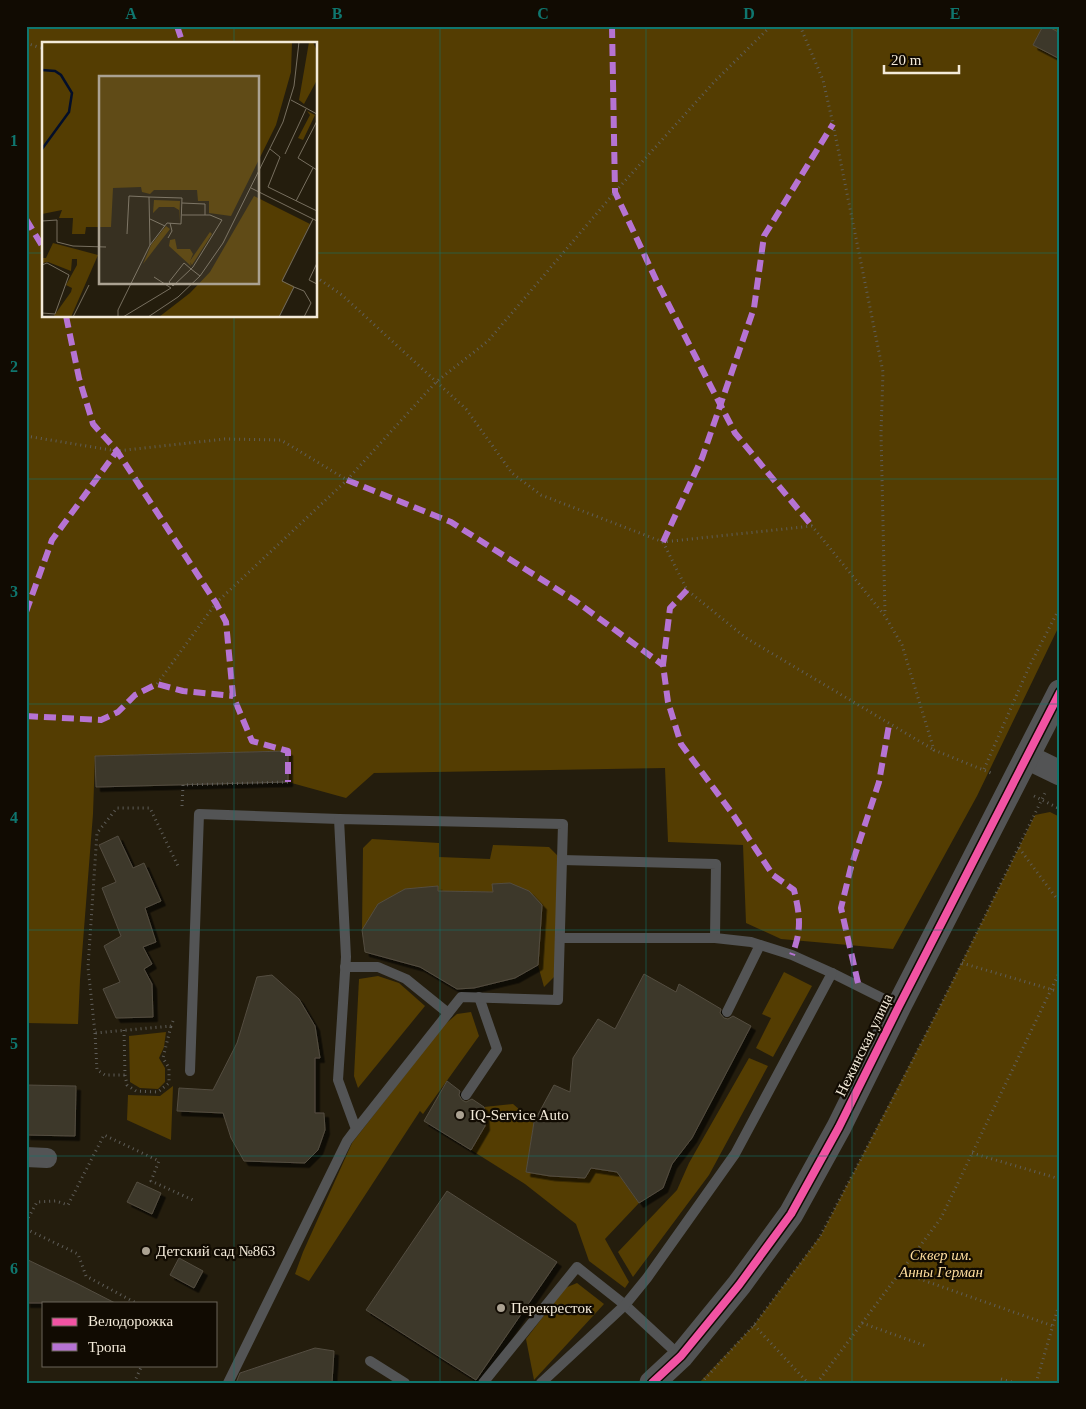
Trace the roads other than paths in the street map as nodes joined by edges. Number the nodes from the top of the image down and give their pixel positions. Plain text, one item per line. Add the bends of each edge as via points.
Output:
1 (1060, 692) edge
2 (1027, 756) junction
3 (1060, 773) edge
4 (339, 819) junction
5 (562, 860) junction
6 (560, 938) junction
7 (715, 938) junction
8 (760, 945) junction
9 (345, 968) junction
10 (832, 973) junction
11 (479, 997) junction
12 (899, 1006) junction
13 (727, 1012) dead end
14 (448, 1013) junction
15 (190, 1071) dead end
16 (466, 1095) dead end
17 (347, 1141) junction
18 (26, 1158) edge
19 (47, 1158) dead end
20 (625, 1304) junction
21 (681, 1356) junction
22 (370, 1361) dead end
23 (228, 1383) edge
24 (405, 1383) edge
25 (483, 1383) edge
26 (541, 1383) edge
27 (652, 1383) edge

1 - 2 street, Нежинская улица
2 - 3 street
2 - 12 street, Нежинская улица
4 - 5 lane via 563,824
4 - 9 lane
4 - 15 lane via 199,814
5 - 6 lane
5 - 7 lane via 716,864
6 - 7 lane
6 - 11 lane via 558,1000
7 - 8 lane
8 - 10 lane via 786,952
8 - 13 lane
9 - 14 lane via 378,967 406,979
9 - 17 lane via 338,1080 356,1128
10 - 12 lane
10 - 20 lane via 735,1154
11 - 14 lane via 461,996
11 - 16 lane via 497,1049
12 - 21 street, Нежинская улица via 839,1127 791,1214
14 - 17 lane
17 - 23 lane
18 - 19 street
20 - 21 lane
20 - 25 lane via 576,1267
20 - 26 lane
21 - 27 street, Нежинская улица
22 - 24 lane

